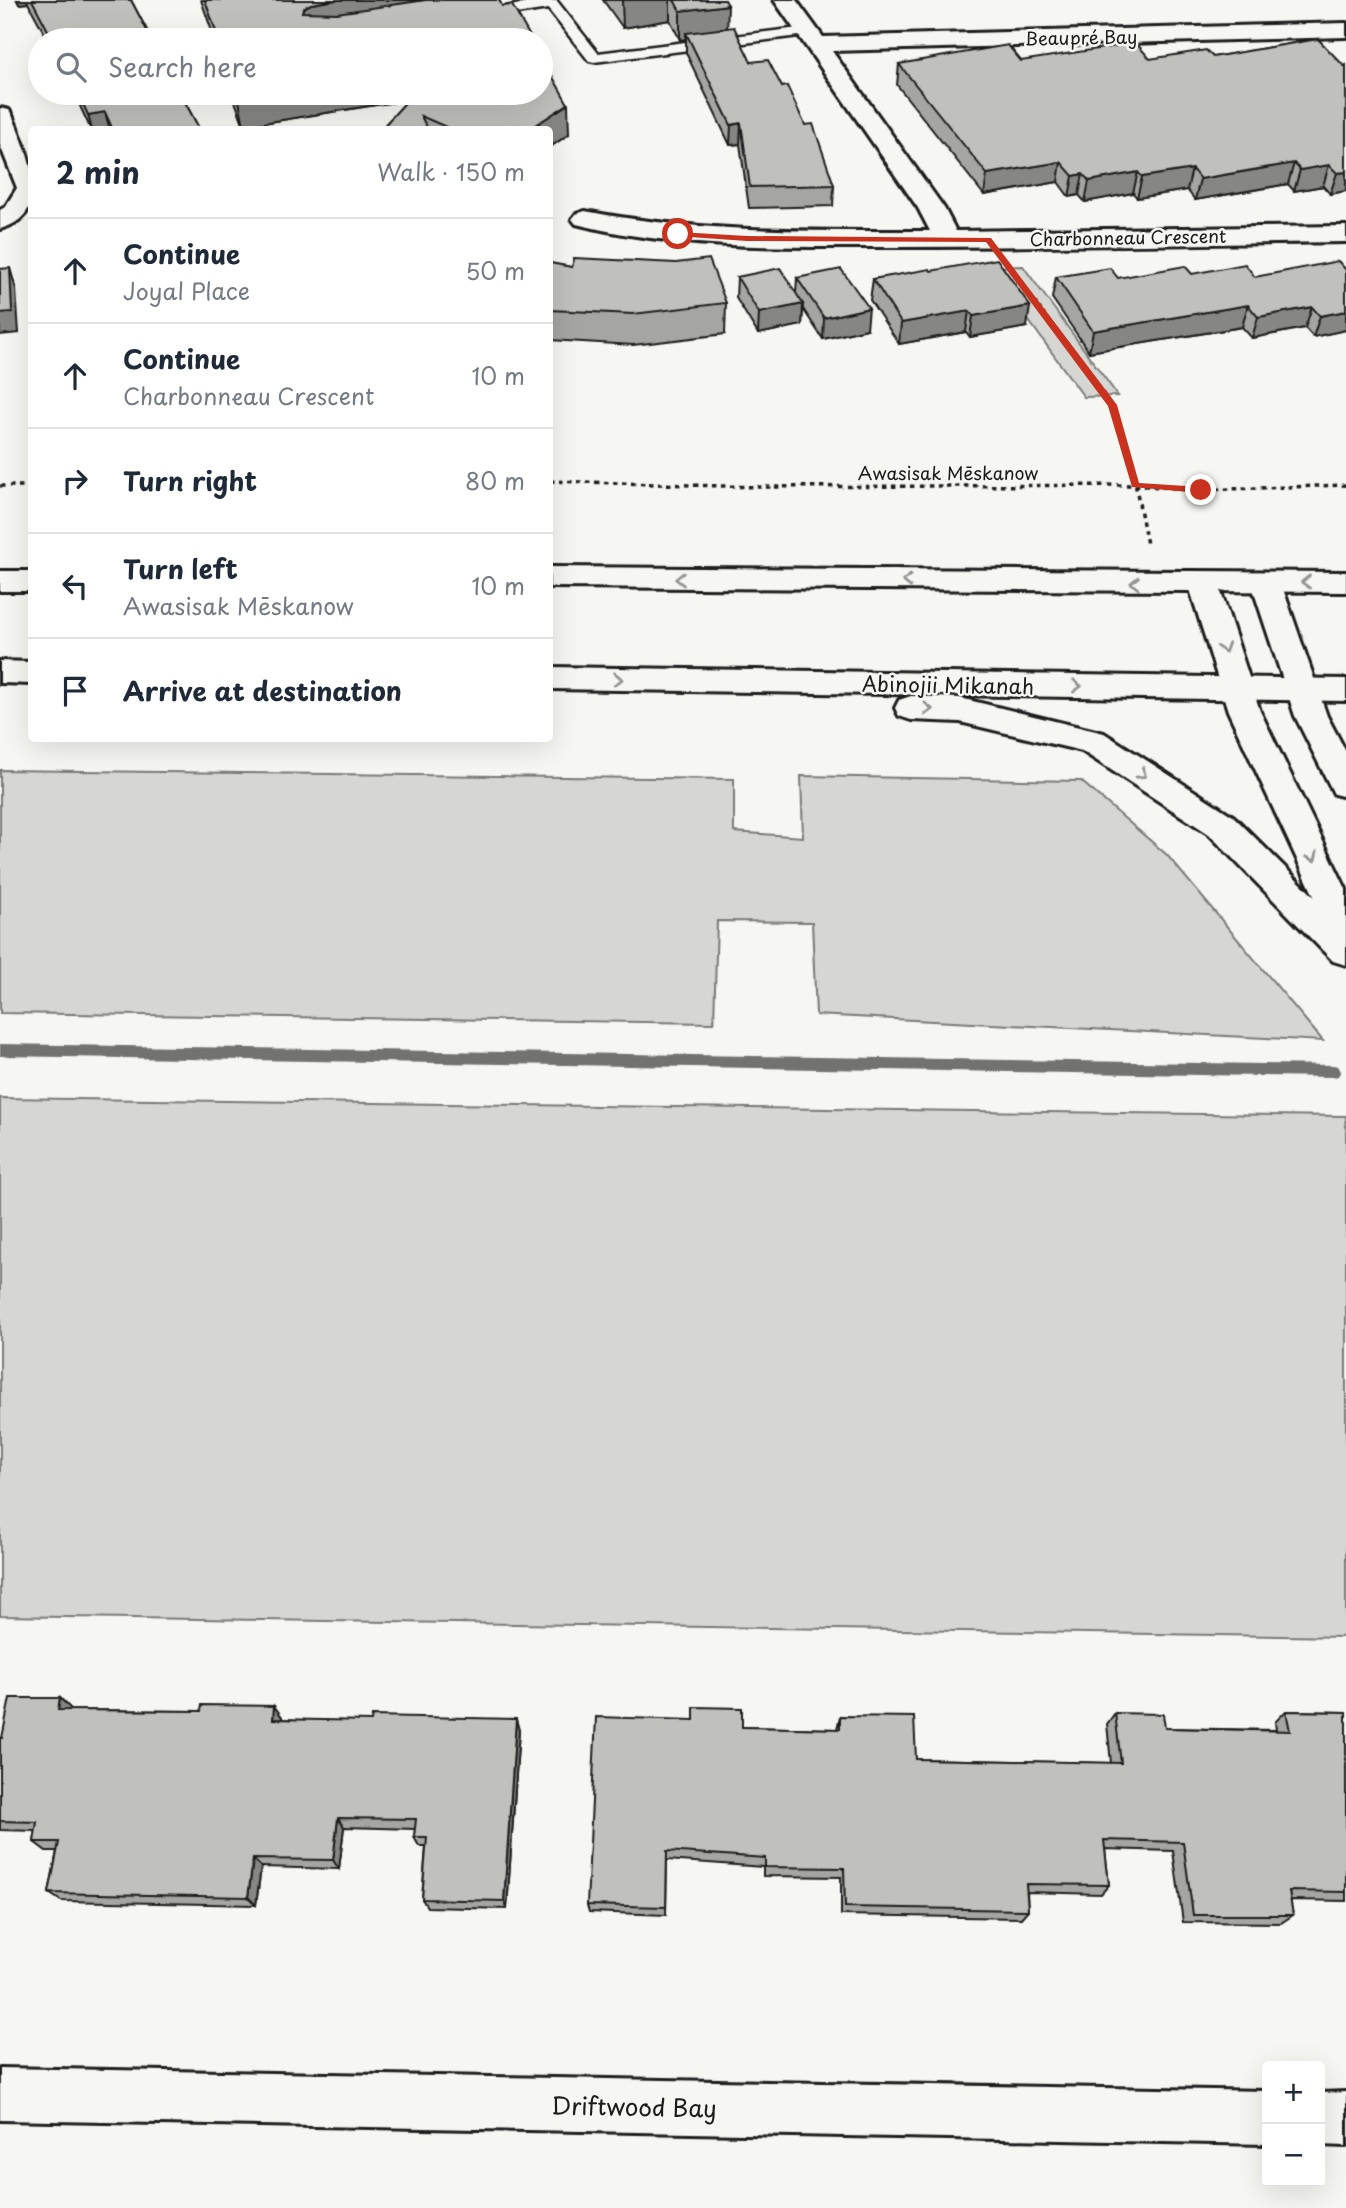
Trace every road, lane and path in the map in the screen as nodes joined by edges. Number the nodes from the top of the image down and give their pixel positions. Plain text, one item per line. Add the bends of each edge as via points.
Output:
1 (785, 0) edge
2 (550, 2) edge
3 (473, 16) edge
4 (1346, 30) edge
5 (811, 37) junction
6 (0, 115) edge
7 (28, 183) edge
8 (28, 191) edge
9 (585, 219) dead end
10 (0, 221) edge
11 (1346, 234) edge
12 (988, 239) junction
13 (947, 240) junction
14 (553, 481) edge
15 (1135, 485) junction
16 (1346, 485) edge
17 (0, 486) edge
18 (28, 486) edge
19 (1148, 548) dead end
20 (553, 578) edge
21 (0, 581) edge
22 (28, 581) edge
23 (1346, 582) edge
24 (1203, 583) junction
25 (1266, 583) junction
26 (0, 673) edge
27 (28, 673) edge
28 (553, 678) edge
29 (715, 681) junction
30 (1237, 688) junction
31 (1301, 689) junction
32 (1346, 690) edge
33 (1346, 785) edge
34 (1346, 926) edge
35 (1346, 951) edge
36 (0, 2094) edge
37 (1262, 2118) edge
38 (1325, 2119) edge
39 (1346, 2119) edge

1 - 5 street
2 - 3 lane
2 - 5 lane via 594,58
4 - 5 street, Beaupré Bay
5 - 13 street via 931,208
6 - 7 street
8 - 10 street via 15,212
9 - 13 street, Charbonneau Crescent via 747,239
11 - 12 street, Charbonneau Crescent
12 - 13 street, Charbonneau Crescent
12 - 15 path via 1112,405
14 - 15 path, Awasisak Mēskanow via 759,486
15 - 16 path, Awasisak Mēskanow via 1201,490
15 - 19 path
17 - 18 path
24 -> 20 street
21 - 22 street
23 -> 25 street
24 - 25 street
24 -> 30 street
25 - 31 street
26 - 27 street
28 -> 29 street, Abinojii Mikanah
29 -> 30 street, Abinojii Mikanah
29 -> 35 street via 874,706 960,710 1093,741 1221,825
30 - 31 street, Abinojii Mikanah
30 -> 34 street
31 - 32 street, Abinojii Mikanah
31 - 33 street
36 - 37 street, Driftwood Bay
38 - 39 street

